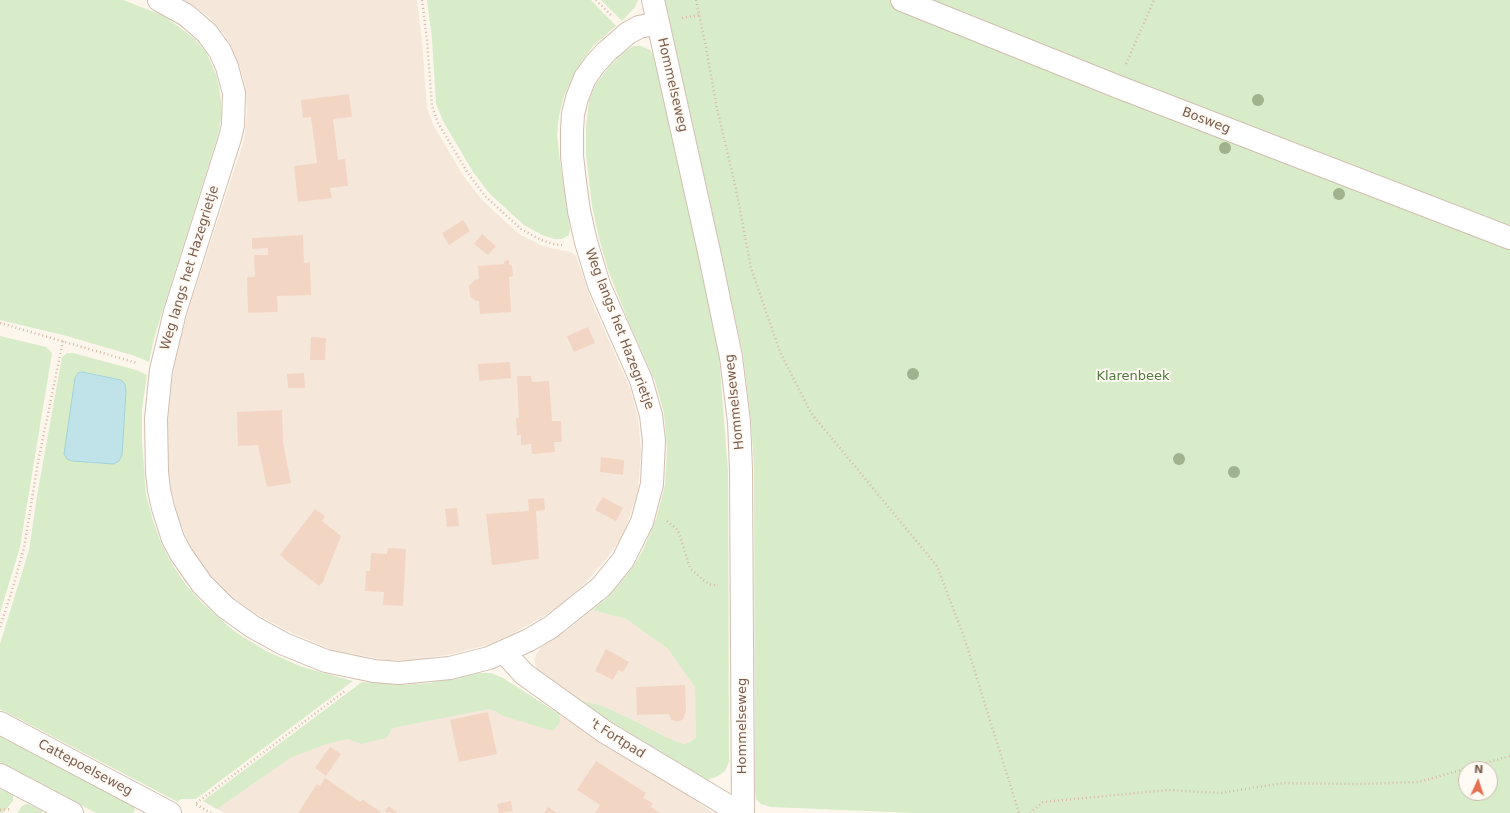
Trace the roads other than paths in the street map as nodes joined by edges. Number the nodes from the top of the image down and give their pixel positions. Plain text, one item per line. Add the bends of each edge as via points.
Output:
1 (159, 0) edge
2 (653, 0) edge
3 (902, 0) edge
4 (658, 22) junction
5 (1510, 238) edge
6 (504, 652) junction
7 (0, 723) edge
8 (0, 775) edge
9 (166, 812) edge
10 (72, 813) edge
11 (742, 813) edge

1 - 6 street, Weg langs het Hazegrietje via 207,33 220,51 230,74 234,93 230,138 175,312 161,370 155,446 159,490 163,508 181,554 202,584 225,607 253,628 326,661 374,671 399,673 437,670 471,663
2 - 4 street, Hommelseweg
3 - 5 street, Bosweg via 1116,86
4 - 6 street, Weg langs het Hazegrietje via 628,33 606,52 585,78 573,114 572,156 579,211 599,285 641,380 651,415 654,441 652,484 635,538 623,560 601,588 551,627
4 - 11 street, Hommelseweg via 731,357 739,422
6 - 11 street, 't Fortpad via 524,674 605,732
7 - 9 street, Cattepoelseweg
8 - 10 street

